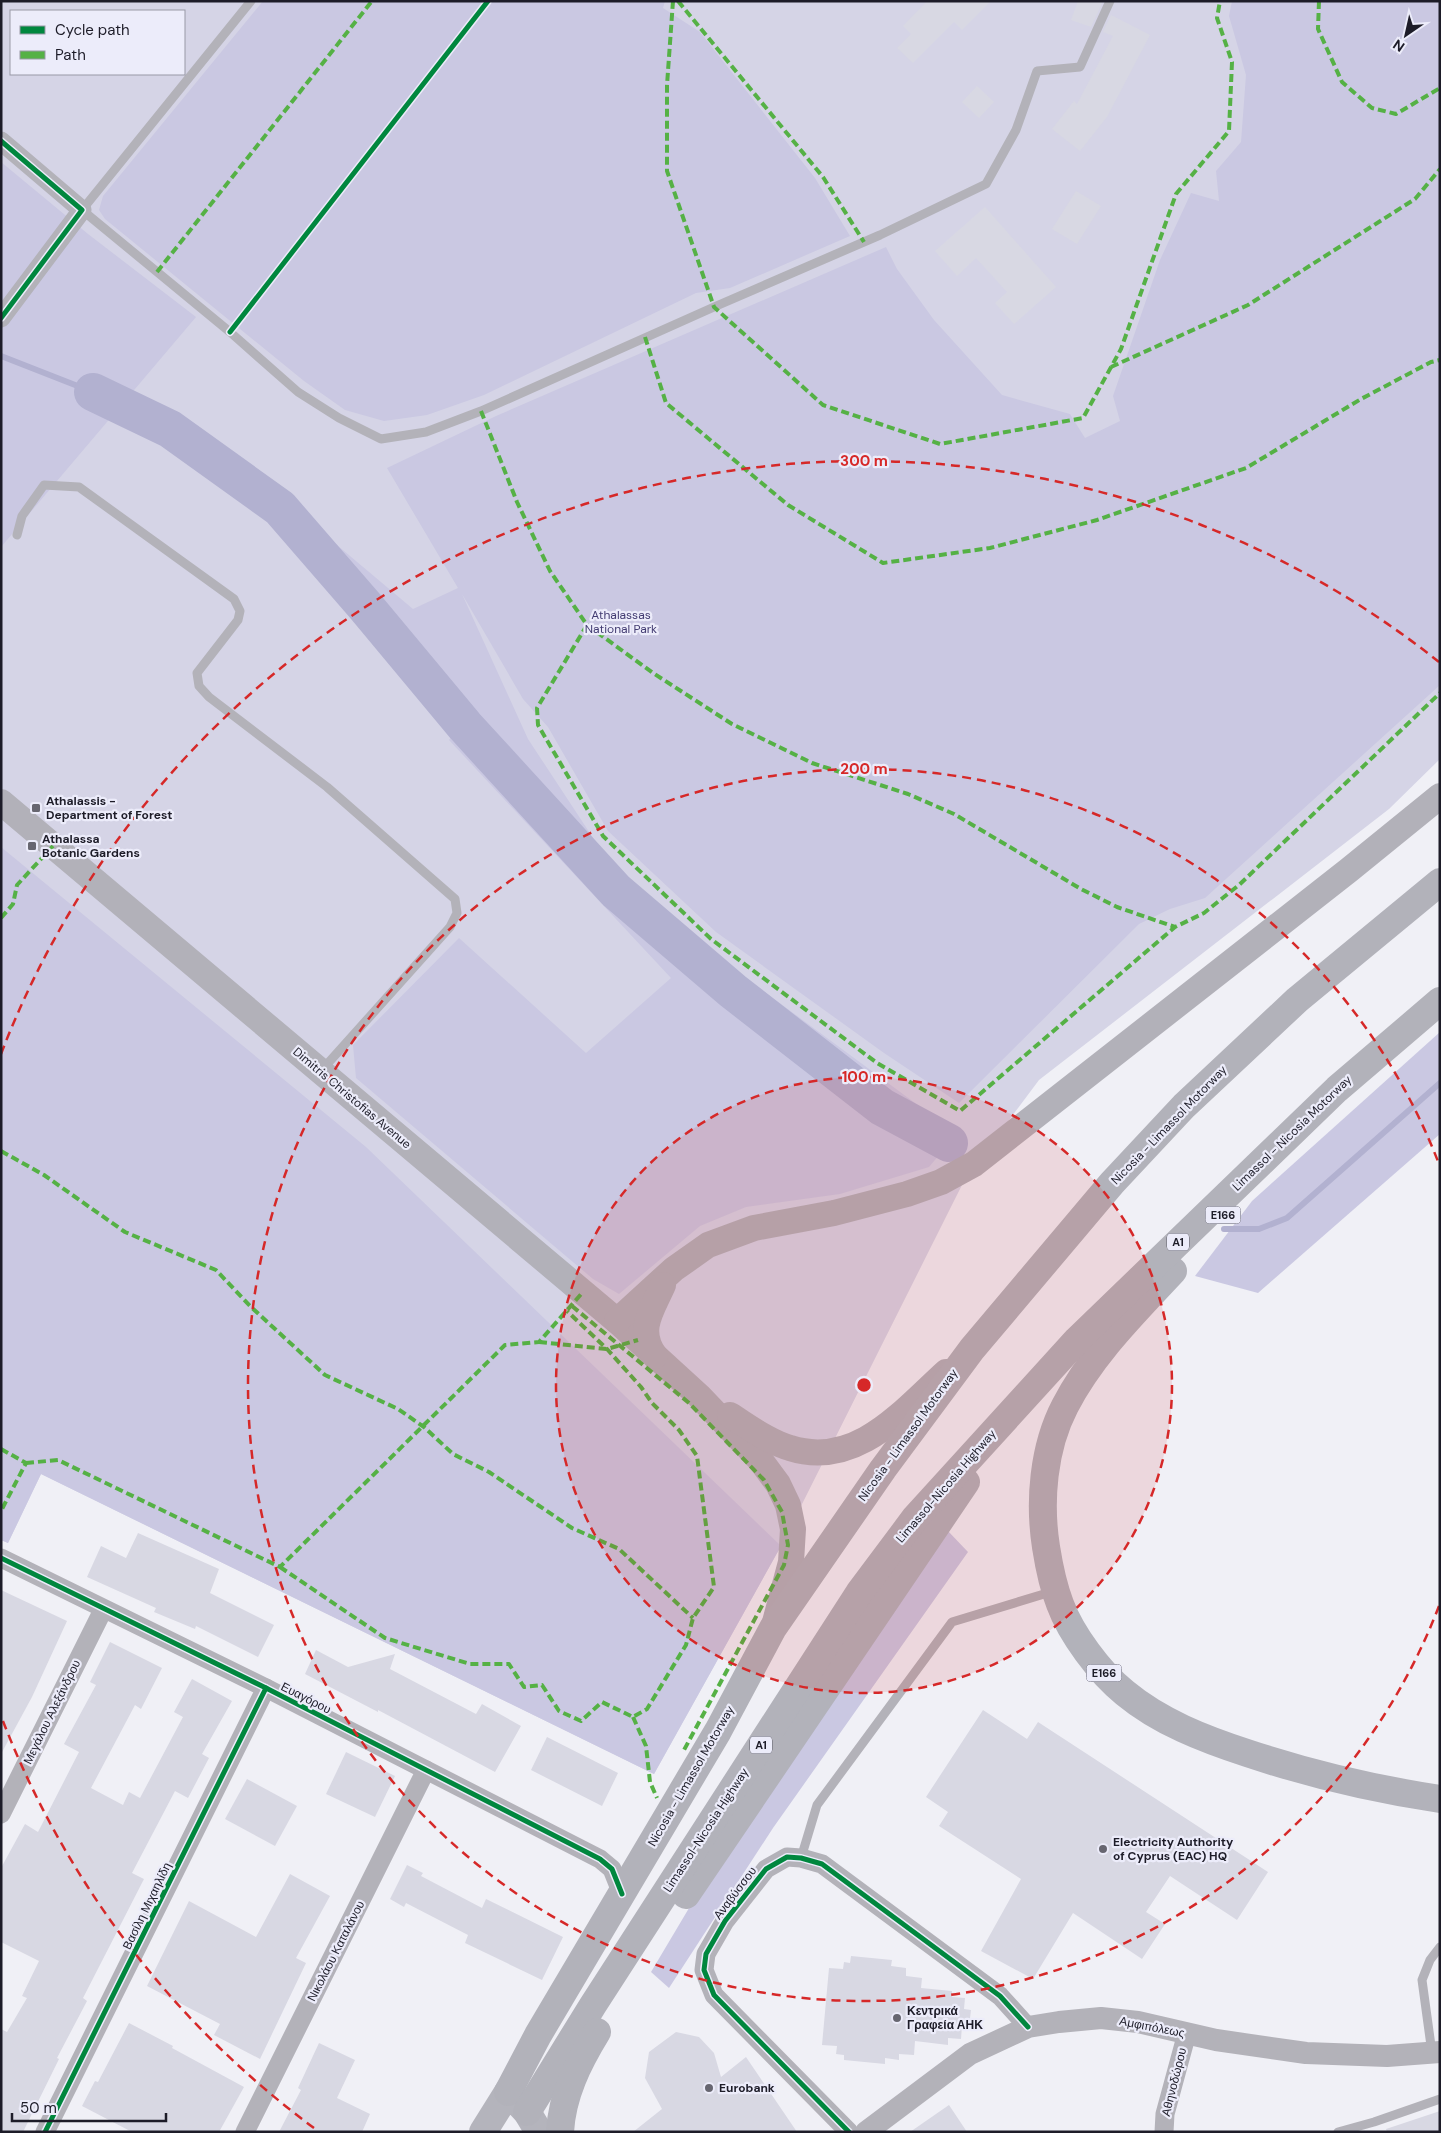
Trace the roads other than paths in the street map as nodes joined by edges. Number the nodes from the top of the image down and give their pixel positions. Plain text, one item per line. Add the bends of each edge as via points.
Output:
1 (251, 1) edge
2 (1110, 1) edge
3 (1, 141) edge
4 (82, 210) junction
5 (1, 318) edge
6 (17, 535) dead end
7 (1440, 796) edge
8 (1, 802) edge
9 (1440, 882) edge
10 (1440, 1002) edge
11 (321, 1071) junction
12 (1336, 1089) junction
13 (668, 1275) junction
14 (617, 1321) junction
15 (972, 1349) junction
16 (655, 1356) junction
17 (699, 1396) junction
18 (1023, 1398) junction
19 (1, 1558) edge
20 (1056, 1590) junction
21 (103, 1610) junction
22 (773, 1628) junction
23 (266, 1688) junction
24 (426, 1770) junction
25 (1440, 1799) edge
26 (1, 1814) edge
27 (801, 1858) junction
28 (622, 1894) junction
29 (1440, 1947) edge
30 (1028, 2027) junction
31 (1186, 2033) junction
32 (1436, 2052) edge
33 (508, 2092) junction
34 (1440, 2099) edge
35 (527, 2125) edge
36 (490, 2129) edge
37 (46, 2132) edge
38 (245, 2132) edge
39 (560, 2132) edge
40 (849, 2132) edge
41 (866, 2132) edge
42 (1164, 2132) edge
43 (1338, 2132) edge

1 - 4 lane
2 - 4 lane via 1080,67 1037,71 1016,130 986,184 880,236 481,411 426,432 381,439 306,398
3 - 4 street
4 - 5 street
6 - 11 lane via 22,516 44,486 79,487 234,599 240,611 238,620 197,673 199,686 326,787 455,899 456,913 450,927
7 - 13 main road via 974,1164 941,1182 907,1194 834,1214 731,1235 690,1256
8 - 11 main road, Dimitris Christofias Avenue
9 - 15 highway, Nicosia - Limassol Motorway via 1297,1000 1184,1106 1112,1183
10 - 12 highway, Limassol - Nicosia Motorway / A1
11 - 14 main road, Dimitris Christofias Avenue
12 - 18 highway, Limassol - Nicosia Motorway / A1 via 1077,1340
12 - 20 highway, E166 via 1085,1370 1064,1408 1047,1464 1044,1530
13 - 14 main road
13 - 16 main road via 645,1328 645,1337
14 - 16 main road, Dimitris Christofias Avenue
15 - 17 main road, Dimitris Christofias Avenue via 876,1434 837,1452 810,1454 788,1448
15 - 22 highway, Nicosia - Limassol Motorway via 877,1476
16 - 17 main road, Dimitris Christofias Avenue
17 - 22 main road, Dimitris Christofias Avenue via 761,1461 788,1505 793,1529 791,1562
18 - 35 highway, Limassol-Nicosia Highway / A1 via 915,1518 858,1592 598,1997
18 - 39 highway via 626,1982 570,2083
19 - 21 street, Ευαγόρου
20 - 25 highway, E166 via 1060,1606 1099,1667 1124,1693 1152,1713 1219,1744 1287,1766 1386,1791
20 - 27 lane via 952,1622 817,1805
21 - 23 street, Ευαγόρου
21 - 26 street, Μεγάλου Αλεξάνδρου
22 - 28 highway, Nicosia - Limassol Motorway via 718,1731
23 - 24 street, Ευαγόρου
23 - 37 street, Βασίλη Μιχαηλίδη
24 - 28 street, Ευαγόρου via 600,1859 612,1869
24 - 38 street, Νικολάου Καταλάνου
27 - 30 street, Αναβύσσου via 822,1864 1000,1996
27 - 40 street, Αναβύσσου via 787,1857 766,1869 725,1921 706,1954 704,1970 714,1995
28 - 33 highway, Nicosia - Limassol Motorway
29 - 32 lane via 1430,1960 1422,1980
30 - 31 street, Αμφιπόλεως via 1101,2018
30 - 41 street, Αμφιπόλεως via 970,2054
31 - 32 street, Αμφιπόλεως via 1306,2053 1387,2056
31 - 42 street, Αθηνοδώρου via 1165,2114
33 - 35 main road
33 - 36 main road
34 - 43 lane

